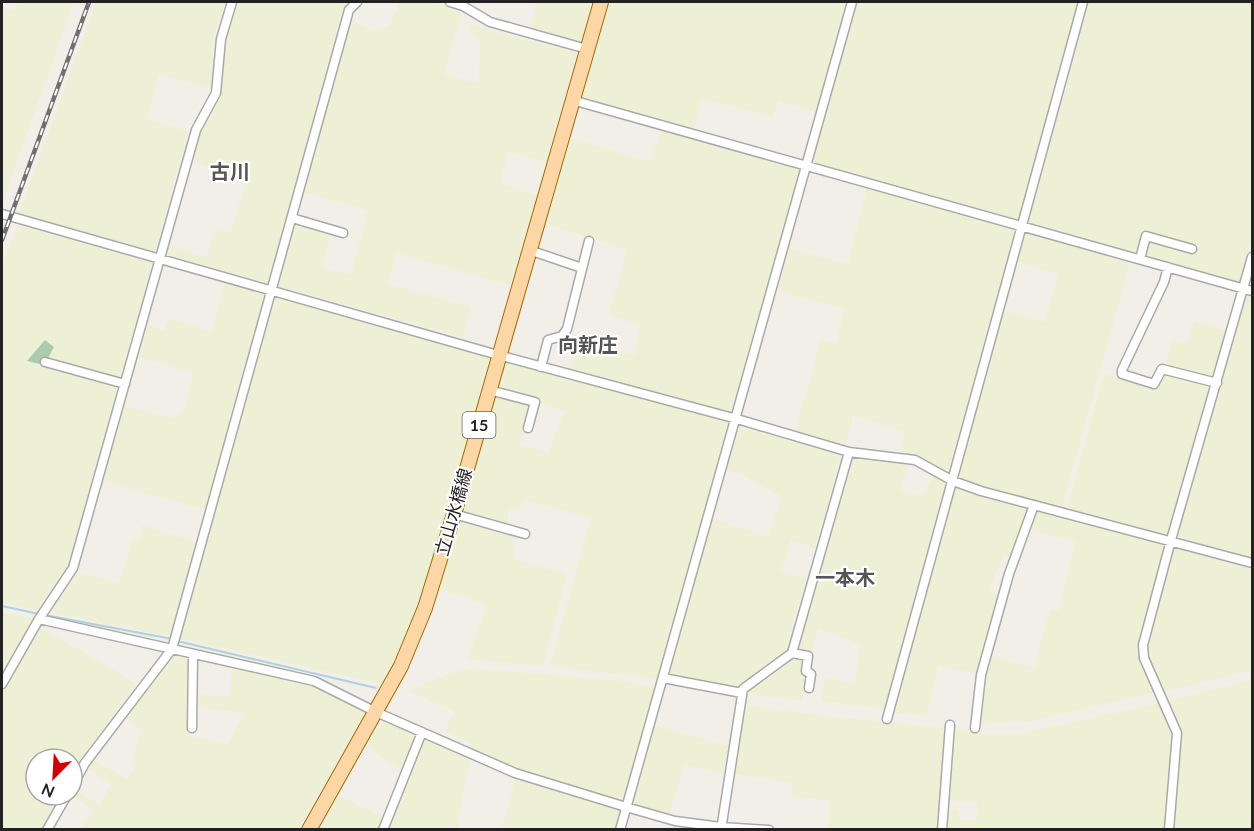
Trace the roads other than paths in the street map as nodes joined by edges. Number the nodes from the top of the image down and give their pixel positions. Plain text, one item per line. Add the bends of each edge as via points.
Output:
1 (232, 2) edge
2 (357, 2) edge
3 (450, 2) edge
4 (601, 2) edge
5 (852, 2) edge
6 (1083, 2) edge
7 (586, 49) junction
8 (572, 100) junction
9 (808, 165) junction
10 (2, 214) edge
11 (292, 218) junction
12 (1023, 226) junction
13 (343, 233) dead end
14 (589, 241) dead end
15 (1192, 249) dead end
16 (529, 250) junction
17 (1252, 257) edge
18 (1140, 259) junction
19 (160, 260) junction
20 (1168, 267) junction
21 (582, 268) junction
22 (1248, 290) edge
23 (272, 291) junction
24 (498, 355) junction
25 (45, 362) dead end
26 (541, 367) junction
27 (1216, 383) junction
28 (125, 384) junction
29 (489, 390) junction
30 (736, 419) junction
31 (528, 428) dead end
32 (849, 452) junction
33 (954, 481) junction
34 (1034, 505) junction
35 (454, 514) junction
36 (525, 534) dead end
37 (1171, 540) junction
38 (1252, 563) edge
39 (39, 619) junction
40 (172, 649) junction
41 (792, 653) junction
42 (193, 654) junction
43 (663, 678) junction
44 (2, 684) edge
45 (809, 688) dead end
46 (742, 693) junction
47 (376, 712) junction
48 (887, 719) dead end
49 (950, 725) dead end
50 (192, 728) dead end
51 (975, 728) dead end
52 (422, 732) junction
53 (84, 765) edge
54 (60, 807) edge
55 (627, 807) junction
56 (721, 828) edge
57 (47, 830) edge
58 (309, 830) edge
59 (383, 830) edge
60 (620, 830) edge
61 (769, 830) edge
62 (942, 830) edge
63 (1169, 830) edge

1 - 19 street via 221,39 216,93 196,130
2 - 11 street via 349,10
3 - 7 street via 490,22
4 - 7 main road, 立山水橋線 / 15
5 - 9 street
6 - 12 street
7 - 8 main road, 立山水橋線 / 15
8 - 9 street
8 - 16 main road, 立山水橋線 / 15
9 - 12 street
9 - 30 street
10 - 19 street
11 - 13 street
11 - 23 street
12 - 18 street
12 - 33 street
14 - 21 street
15 - 18 street via 1146,236
16 - 21 street
16 - 24 main road, 立山水橋線 / 15
17 - 22 street
18 - 20 street
19 - 23 street
19 - 28 street
20 - 22 street
20 - 27 street via 1122,374 1154,384 1162,369
21 - 26 street via 567,329 562,336 548,340
22 - 27 street
23 - 24 street
23 - 40 street
24 - 26 street
24 - 29 main road, 立山水橋線 / 15
25 - 28 street
26 - 30 street
27 - 37 street
28 - 39 street via 73,568
29 - 31 street via 535,402
29 - 35 main road, 立山水橋線 / 15
30 - 32 street
30 - 43 street
32 - 33 street via 915,460
32 - 41 street
33 - 34 street
33 - 48 street
34 - 37 street
34 - 51 street via 981,675
35 - 36 street
35 - 47 main road, 立山水橋線 / 15 via 412,642
37 - 38 street
37 - 63 street via 1143,645 1144,658 1177,733
39 - 40 street
39 - 44 street
40 - 42 street
40 - 53 street
41 - 45 street via 808,656
41 - 46 street via 743,688
42 - 47 street via 314,681
42 - 50 street
43 - 46 street
43 - 55 street
46 - 56 street
47 - 52 street
47 - 58 main road, 立山水橋線 / 15
49 - 62 street
52 - 55 street via 515,773
52 - 59 street
54 - 57 street
55 - 56 street via 675,821
55 - 60 street
56 - 61 street

